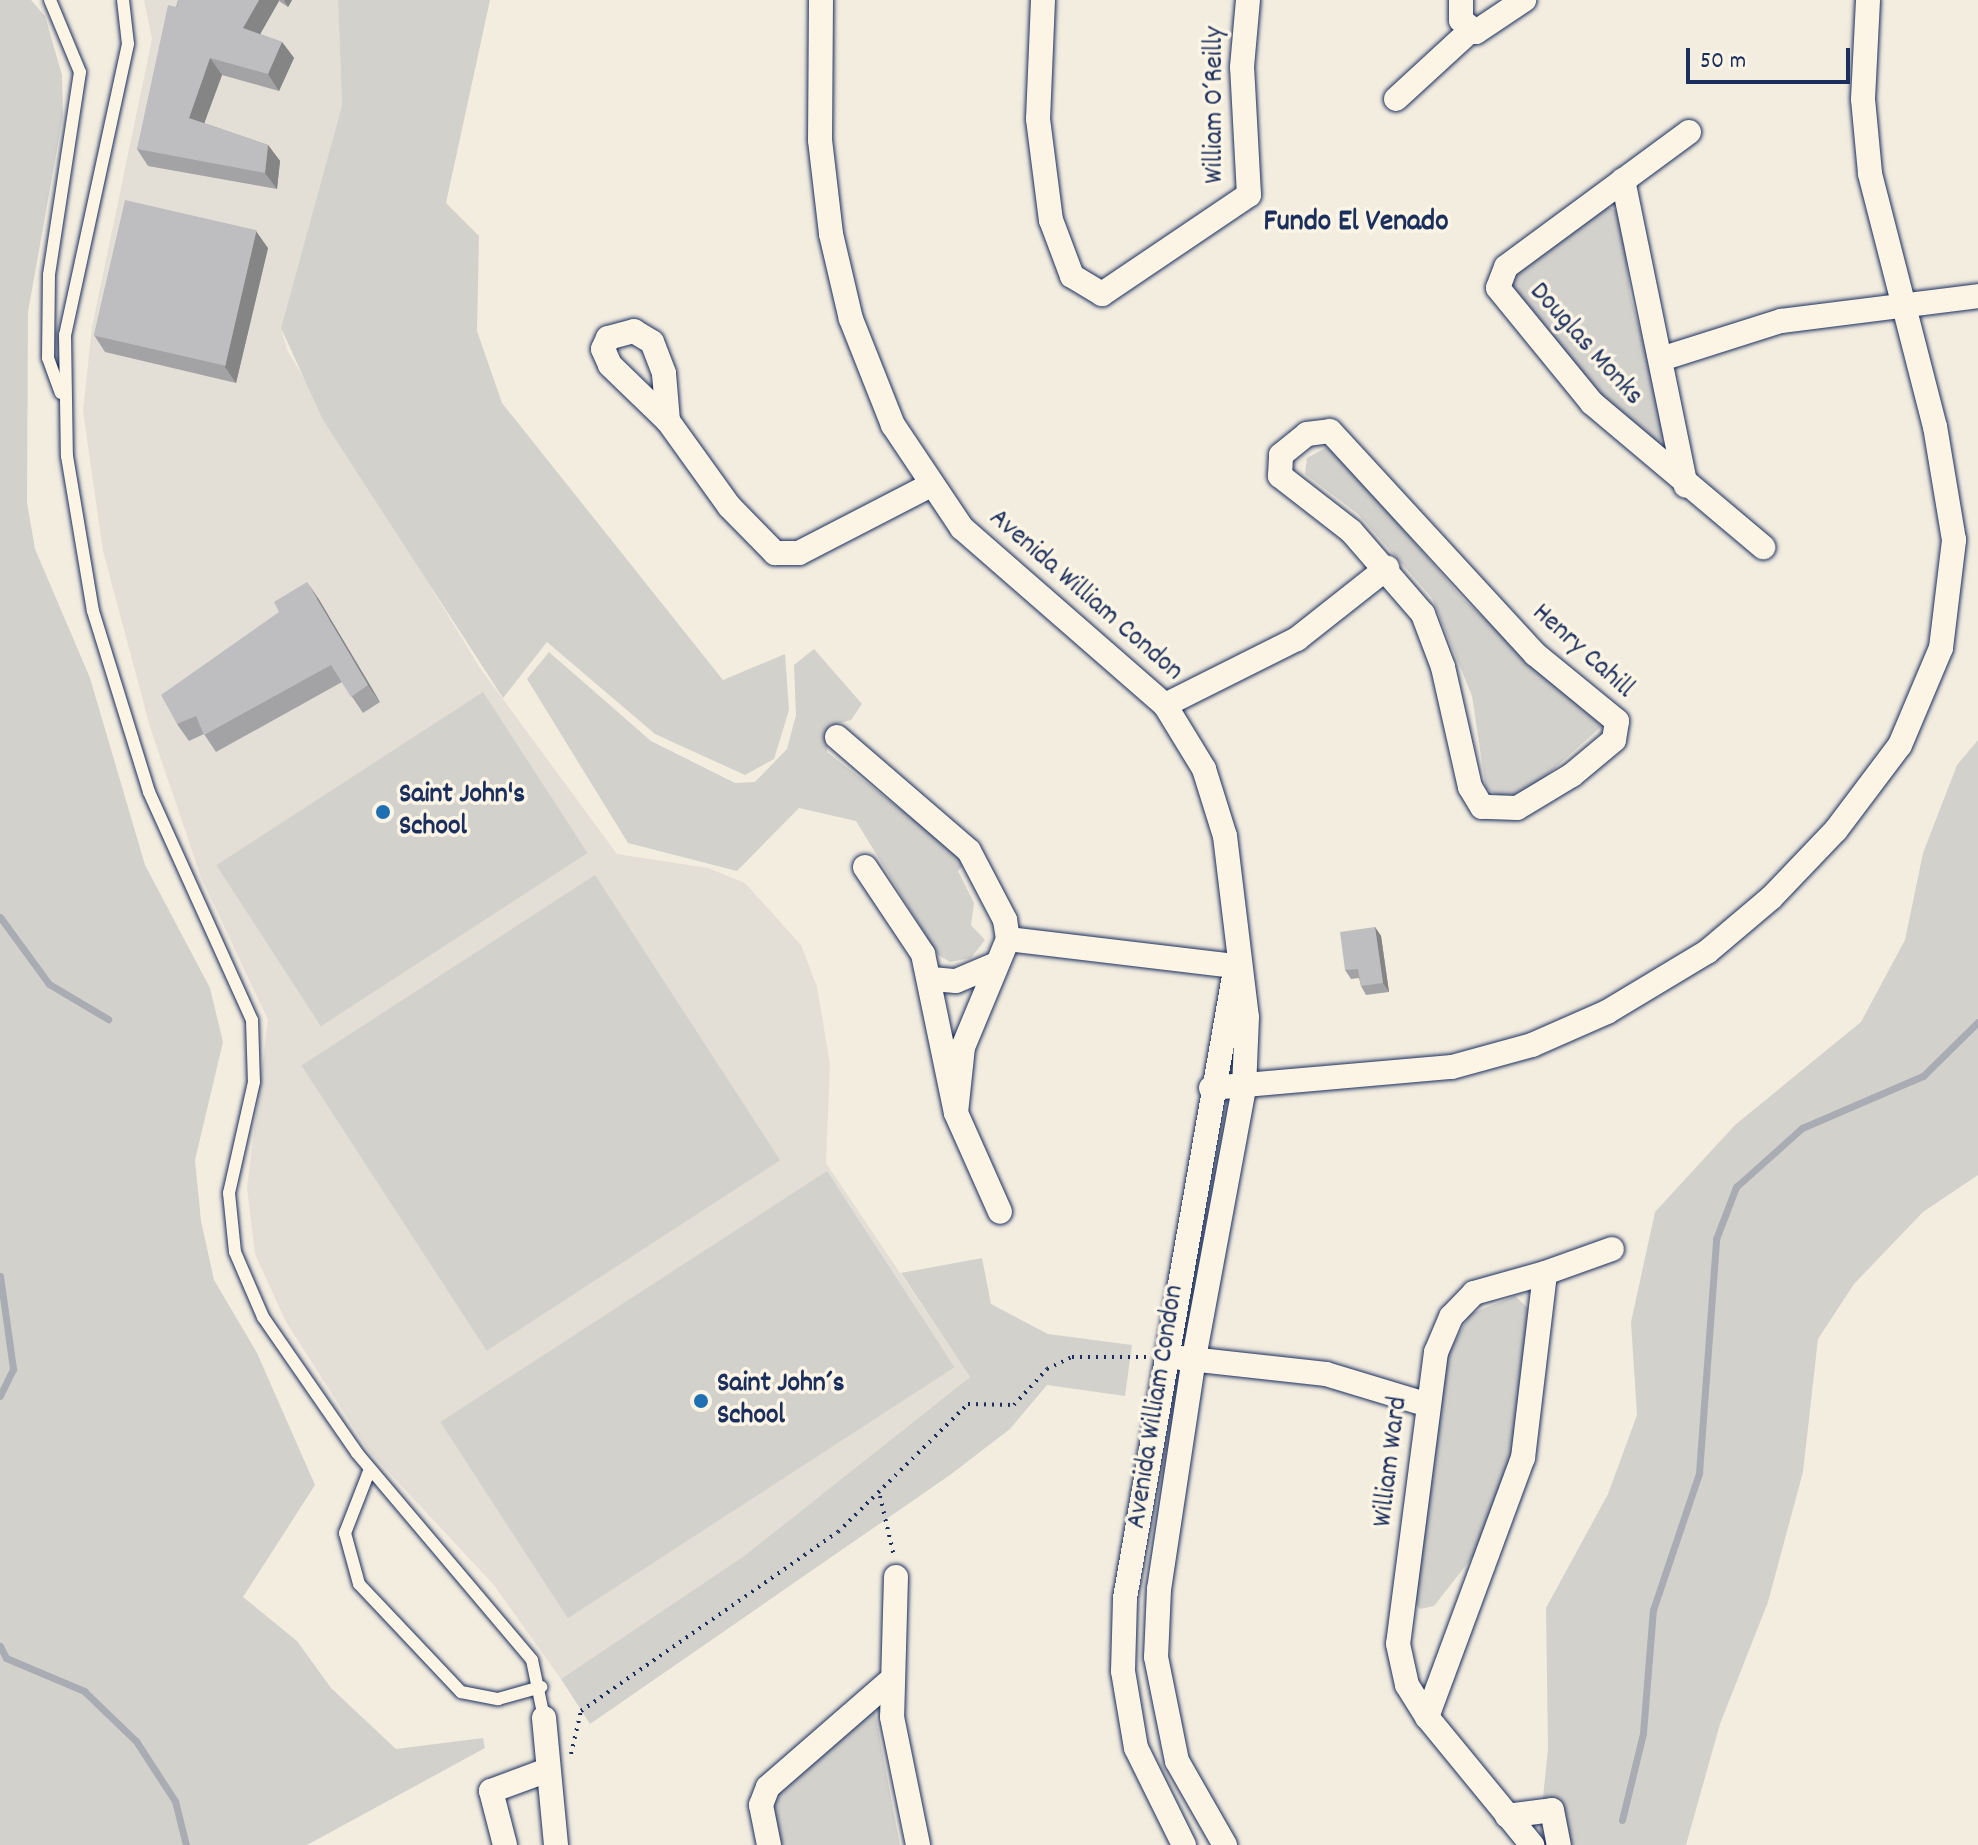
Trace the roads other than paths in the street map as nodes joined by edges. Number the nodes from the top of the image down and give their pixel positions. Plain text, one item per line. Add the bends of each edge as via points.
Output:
1 (50, 0) edge
2 (123, 0) edge
3 (821, 0) edge
4 (1043, 0) edge
5 (1248, 0) edge
6 (1461, 0) edge
7 (1524, 0) edge
8 (1868, 0) edge
9 (1470, 31) junction
10 (1396, 99) dead end
11 (1689, 132) dead end
12 (1623, 180) junction
13 (1978, 296) edge
14 (1901, 306) junction
15 (1661, 359) junction
16 (63, 400) junction
17 (668, 421) dead end
18 (929, 486) junction
19 (1686, 486) junction
20 (1763, 547) dead end
21 (1387, 568) junction
22 (1966, 568) edge
23 (1165, 705) junction
24 (837, 737) dead end
25 (865, 867) dead end
26 (1008, 939) junction
27 (994, 965) junction
28 (1236, 966) junction
29 (932, 979) junction
30 (1211, 1088) junction
31 (1244, 1088) junction
32 (956, 1113) junction
33 (1000, 1212) dead end
34 (1612, 1249) dead end
35 (1545, 1273) junction
36 (1162, 1357) junction
37 (1194, 1358) junction
38 (1428, 1405) junction
39 (370, 1469) junction
40 (896, 1577) road end
41 (889, 1682) junction
42 (541, 1687) junction
43 (1427, 1717) junction
44 (544, 1718) joint
45 (557, 1768) junction
46 (1507, 1816) junction
47 (505, 1845) edge
48 (556, 1845) edge
49 (769, 1845) edge
50 (918, 1845) edge
51 (1184, 1845) edge
52 (1225, 1845) edge
53 (1532, 1845) edge
54 (1559, 1845) edge

1 - 16 lane via 80,72 49,275 48,358
2 - 16 lane via 128,44 65,335
3 - 18 street, Avenida William Condon via 820,140 837,262 878,393
4 - 5 street, William O´Reilly via 1038,119 1051,220 1072,276 1102,294 1249,195 1242,77
6 - 9 street via 1461,20
7 - 9 street via 1482,31
8 - 14 street via 1865,132
9 - 10 street
11 - 12 street, Douglas Monks
12 - 15 street, Douglas Monks
12 - 19 street, Douglas Monks via 1506,267 1498,288 1592,403
13 - 14 street, Douglas Monks
14 - 15 street, Douglas Monks via 1757,326
14 - 22 street
15 - 19 street, Douglas Monks
16 - 39 lane via 81,559 106,658 173,857 252,1020 254,1082 230,1183 235,1252 271,1330
17 - 18 street via 729,506 775,553 799,553
18 - 23 street, Avenida William Condon via 992,557
19 - 20 street, Douglas Monks
21 - 21 street, Henry Cahill via 1423,614 1443,667 1470,787 1482,807 1517,808 1614,740 1619,730 1611,713 1535,654 1428,542 1352,447 1330,431 1307,434 1281,455 1280,476
21 - 23 street via 1286,646
22 - 31 street via 1933,672 1885,769 1803,866 1707,952 1607,1012 1492,1057 1427,1071
23 - 28 street, Avenida William Condon via 1198,757 1220,813
24 - 26 street via 969,851 995,892
25 - 29 street via 899,907
26 - 27 street
26 - 28 street
27 - 29 street via 956,981
27 - 32 street via 963,1047
28 - 30 street, Avenida William Condon
28 - 31 street, Avenida William Condon via 1247,1017
29 - 32 street
30 - 31 street
30 - 36 street, Avenida William Condon
31 - 37 street, Avenida William Condon
32 - 33 street
34 - 35 street, William Ward
35 - 38 street, William Ward via 1485,1288 1463,1303 1436,1352
35 - 43 street via 1523,1458
36 - 37 street
36 - 51 street, Avenida William Condon via 1129,1556 1123,1671 1144,1773
37 - 38 street via 1326,1374
37 - 52 street, Avenida William Condon via 1159,1589 1157,1683 1177,1761
38 - 43 street, William Ward via 1398,1644 1407,1685
39 - 42 lane via 526,1652
39 - 42 lane via 345,1533 359,1584 461,1692 498,1699
40 - 41 street
41 - 49 street via 768,1787 761,1805
41 - 50 street
42 - 44 lane
43 - 46 street, William Ward
44 - 45 street
45 - 47 street via 491,1791
45 - 48 street
46 - 53 street, William Ward
46 - 54 street via 1552,1810

